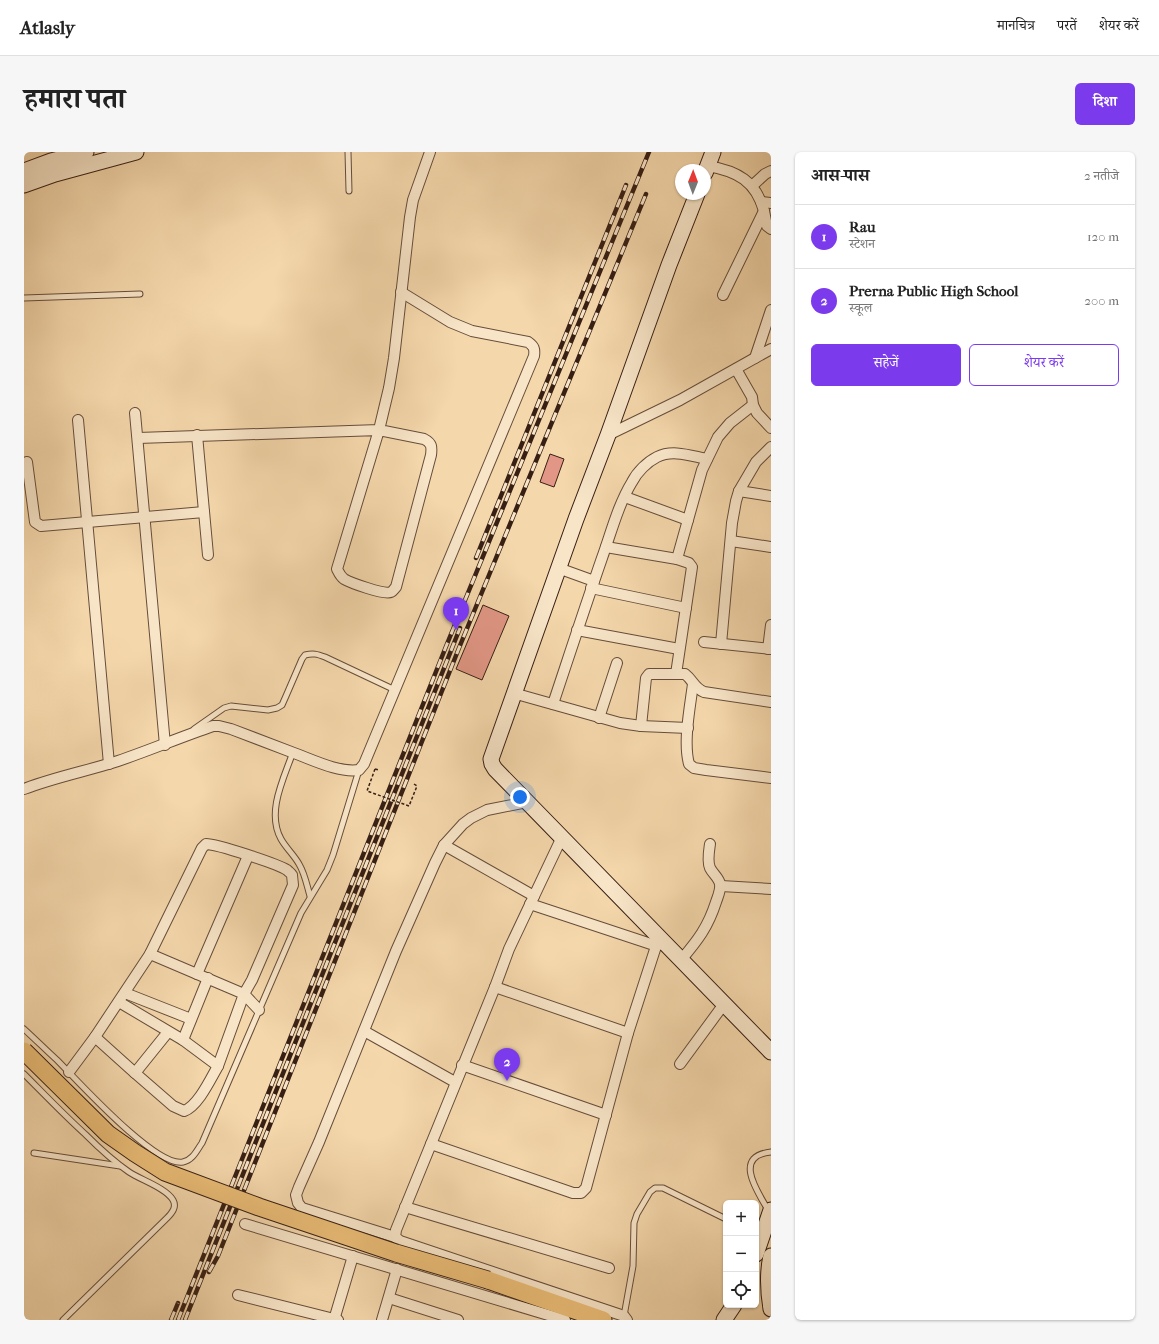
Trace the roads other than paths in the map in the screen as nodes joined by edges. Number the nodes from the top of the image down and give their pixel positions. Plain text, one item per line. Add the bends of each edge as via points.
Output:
1 (86, 152) edge
2 (136, 152) edge
3 (348, 152) edge
4 (430, 152) edge
5 (711, 165) edge
6 (24, 171) edge
7 (771, 171) edge
8 (24, 185) edge
9 (752, 186) junction
10 (349, 191) dead end
11 (695, 200) edge
12 (765, 205) edge
13 (771, 229) edge
14 (401, 292) junction
15 (140, 294) dead end
16 (723, 295) dead end
17 (24, 298) edge
18 (771, 310) edge
19 (771, 349) edge
20 (755, 358) junction
21 (736, 369) junction
22 (753, 405) junction
23 (135, 413) dead end
24 (78, 420) dead end
25 (771, 428) edge
26 (379, 430) junction
27 (608, 435) junction
28 (197, 436) junction
29 (138, 438) junction
30 (771, 447) edge
31 (707, 459) junction
32 (27, 462) dead end
33 (739, 491) junction
34 (771, 496) edge
35 (625, 497) junction
36 (204, 512) junction
37 (145, 518) junction
38 (688, 520) junction
39 (87, 522) junction
40 (731, 541) junction
41 (606, 547) junction
42 (771, 547) edge
43 (208, 555) dead end
44 (677, 559) junction
45 (558, 568) junction
46 (593, 585) junction
47 (686, 608) junction
48 (771, 625) edge
49 (577, 630) junction
50 (704, 642) dead end
51 (721, 644) junction
52 (769, 649) edge
53 (679, 650) junction
54 (617, 663) dead end
55 (676, 674) junction
56 (693, 684) junction
57 (395, 690) junction
58 (513, 693) junction
59 (771, 702) edge
60 (552, 704) junction
61 (599, 718) junction
62 (641, 726) junction
63 (688, 728) junction
64 (183, 737) junction
65 (165, 744) junction
66 (293, 752) junction
67 (109, 764) junction
68 (359, 770) junction
69 (771, 778) edge
70 (24, 789) edge
71 (527, 802) junction
72 (562, 837) junction
73 (710, 844) dead end
74 (444, 845) junction
75 (248, 856) junction
76 (721, 886) junction
77 (771, 889) edge
78 (310, 896) junction
79 (532, 900) junction
80 (658, 942) junction
81 (150, 954) junction
82 (681, 960) junction
83 (197, 974) junction
84 (208, 978) junction
85 (495, 987) junction
86 (125, 992) junction
87 (244, 994) junction
88 (119, 1002) junction
89 (724, 1004) junction
90 (259, 1010) junction
91 (191, 1019) junction
92 (24, 1029) edge
93 (364, 1031) junction
94 (168, 1032) junction
95 (628, 1033) junction
96 (95, 1037) junction
97 (183, 1040) junction
98 (24, 1051) edge
99 (771, 1052) edge
100 (680, 1064) dead end
101 (462, 1065) junction
102 (218, 1066) junction
103 (69, 1072) junction
104 (135, 1073) junction
105 (24, 1074) edge
106 (455, 1082) junction
107 (606, 1115) junction
108 (431, 1144) junction
109 (771, 1152) edge
110 (34, 1153) dead end
111 (122, 1166) junction
112 (405, 1207) junction
113 (770, 1211) edge
114 (723, 1218) edge
115 (246, 1224) dead end
116 (759, 1236) edge
117 (395, 1237) junction
118 (353, 1256) junction
119 (771, 1256) edge
120 (609, 1268) dead end
121 (397, 1270) junction
122 (238, 1295) dead end
123 (389, 1298) junction
124 (732, 1308) edge
125 (771, 1309) edge
126 (626, 1318) edge
127 (63, 1320) edge
128 (336, 1320) edge
129 (382, 1320) edge
130 (458, 1320) edge
131 (565, 1320) edge
132 (603, 1320) edge
133 (724, 1320) edge

1 - 6 street
2 - 8 street
3 - 10 lane
4 - 14 street via 410,217
5 - 9 street via 738,174
7 - 9 street
9 - 12 street
11 - 27 street
12 - 13 street via 767,226
12 - 16 street
14 - 26 street via 394,358
14 - 57 street via 450,322 472,331 528,342 533,345 535,351
15 - 17 lane
18 - 20 street
19 - 20 street
20 - 21 street
21 - 22 street via 752,397
21 - 27 street
22 - 25 street
22 - 31 street via 723,430
23 - 29 street
24 - 39 street
26 - 26 street via 337,569 345,579 390,592 396,587 432,447 430,442 424,439
26 - 28 street
27 - 45 street
28 - 29 street
28 - 36 street
29 - 37 street
30 - 33 street via 756,462
31 - 35 street via 678,453 657,456 641,469
31 - 38 street
32 - 39 street via 35,522 41,526
33 - 34 street
33 - 40 street
35 - 38 street
35 - 41 street
36 - 37 street
36 - 43 street
37 - 39 street
37 - 65 street
38 - 44 street
39 - 67 street
40 - 42 street
40 - 51 street
41 - 44 street
41 - 46 street
44 - 47 street via 689,563 692,567
45 - 46 street
45 - 58 street
46 - 47 street
46 - 49 street
47 - 53 street
48 - 52 street
49 - 53 street
49 - 60 street
50 - 51 street
51 - 52 street
53 - 55 street
54 - 61 street
55 - 56 street via 685,674 690,677
55 - 62 street via 649,674 646,678
56 - 59 street via 704,692
56 - 63 street
57 - 64 lane via 311,653 302,659 282,705 268,710 237,706 224,708
57 - 68 street via 364,764
58 - 60 street
58 - 71 street via 491,759 495,770
60 - 61 street
61 - 62 street
62 - 63 street
63 - 69 street via 687,756 689,764 694,768
64 - 65 street
64 - 66 street via 219,726
65 - 67 street
66 - 68 street via 344,770
66 - 78 lane via 277,798 276,821 281,838 303,871
67 - 70 street via 46,780
68 - 78 lane via 333,855 327,870
71 - 72 street
71 - 74 street via 487,810 476,815 463,824
72 - 79 street
72 - 80 street
73 - 76 street via 708,863
74 - 79 street
74 - 93 street via 396,951
75 - 81 street via 206,844
75 - 83 street
75 - 87 street via 288,870 292,875 293,885
76 - 77 street
76 - 82 street via 704,932
78 - 90 lane
79 - 80 street
79 - 85 street
80 - 82 street
80 - 95 street
81 - 83 street
81 - 86 street
82 - 89 street
83 - 84 street
84 - 87 street
84 - 91 street
85 - 95 street
85 - 101 street
86 - 88 street
86 - 91 street
87 - 90 street
87 - 102 street
88 - 94 street
88 - 96 street
89 - 99 street
89 - 100 street
90 - 103 lane via 202,1143 190,1159 183,1162 166,1158 136,1137 111,1116
91 - 97 street
92 - 103 lane
93 - 106 street
93 - 117 street via 296,1195 302,1208
94 - 97 street
94 - 104 street
95 - 107 street
96 - 103 street
96 - 104 street
97 - 102 street
98 - 132 main road, bridge via 108,1134 165,1172 259,1207 396,1253 488,1280
101 - 106 street
101 - 107 street
102 - 104 street via 197,1101 184,1111 173,1106
105 - 111 lane via 109,1157
106 - 108 street
107 - 108 street via 586,1188 581,1193 573,1193
108 - 112 street
109 - 113 lane via 755,1158 750,1173
110 - 111 lane
111 - 127 lane via 163,1191 172,1198 175,1207 173,1212
112 - 117 street
112 - 120 street
113 - 116 street
114 - 126 lane via 663,1188 655,1188 650,1192 634,1223 633,1266
115 - 118 street
117 - 126 street via 407,1244
118 - 121 street
118 - 128 street
119 - 125 street via 768,1291
121 - 123 street
121 - 131 street
122 - 128 street
123 - 129 street
123 - 130 street
124 - 133 street

